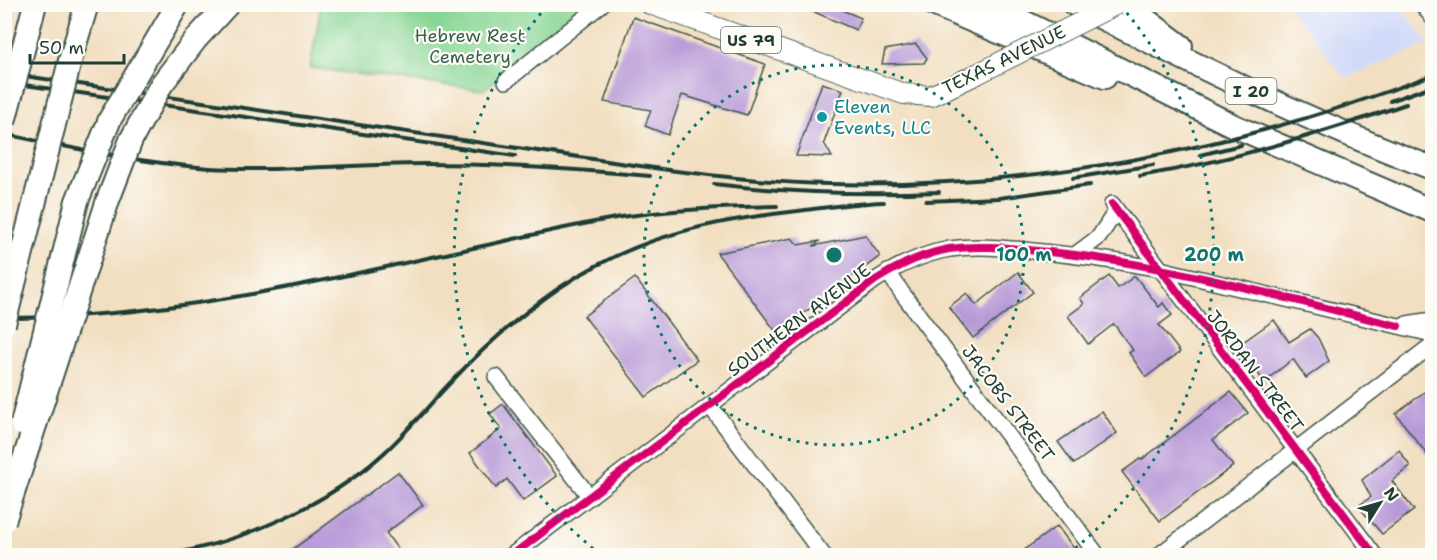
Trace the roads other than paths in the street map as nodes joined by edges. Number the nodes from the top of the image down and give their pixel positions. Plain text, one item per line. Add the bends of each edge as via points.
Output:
1 (34, 4) edge
2 (87, 4) edge
3 (178, 4) edge
4 (228, 4) edge
5 (602, 4) edge
6 (650, 4) edge
7 (988, 4) edge
8 (1074, 4) edge
9 (1117, 4) edge
10 (1125, 4) edge
11 (935, 6) edge
12 (1228, 80) junction
13 (506, 81) dead end
14 (4, 122) edge
15 (1234, 126) junction
16 (1432, 168) edge
17 (1432, 211) edge
18 (1075, 255) junction
19 (1160, 269) junction
20 (888, 272) junction
21 (1432, 320) edge
22 (4, 324) edge
23 (1398, 326) junction
24 (1432, 334) edge
25 (1432, 345) edge
26 (496, 377) dead end
27 (710, 406) junction
28 (1296, 451) junction
29 (4, 495) edge
30 (590, 496) junction
31 (4, 521) edge
32 (511, 555) edge
33 (824, 555) edge
34 (1098, 555) edge
35 (1158, 555) edge
36 (1375, 555) edge

1 - 14 highway, bridge
2 - 22 highway, bridge
3 - 29 highway, bridge via 110,119 77,201
4 - 31 highway, bridge via 161,85 131,140
5 - 13 street
6 - 9 main road, TEXAS AVENUE / US 79, bridge via 904,94 931,96
7 - 15 highway, I 20
8 - 12 highway, I 20
10 - 12 highway
11 - 15 highway via 1085,70
12 - 16 highway, I 20 via 1360,141
15 - 17 highway, I 20
18 - 19 street, SOUTHERN AVENUE
18 - 19 street, JORDAN STREET via 1099,237 1114,208
18 - 20 street, SOUTHERN AVENUE via 975,247 933,253
19 - 23 street, SOUTHERN AVENUE
19 - 28 street, JORDAN STREET
20 - 27 street, SOUTHERN AVENUE
20 - 34 street, JACOBS STREET
21 - 23 street
23 - 24 street, SOUTHERN AVENUE
25 - 28 street
26 - 30 street
27 - 30 street, SOUTHERN AVENUE
27 - 33 street
28 - 35 street
28 - 36 street, JORDAN STREET
30 - 32 street, SOUTHERN AVENUE

